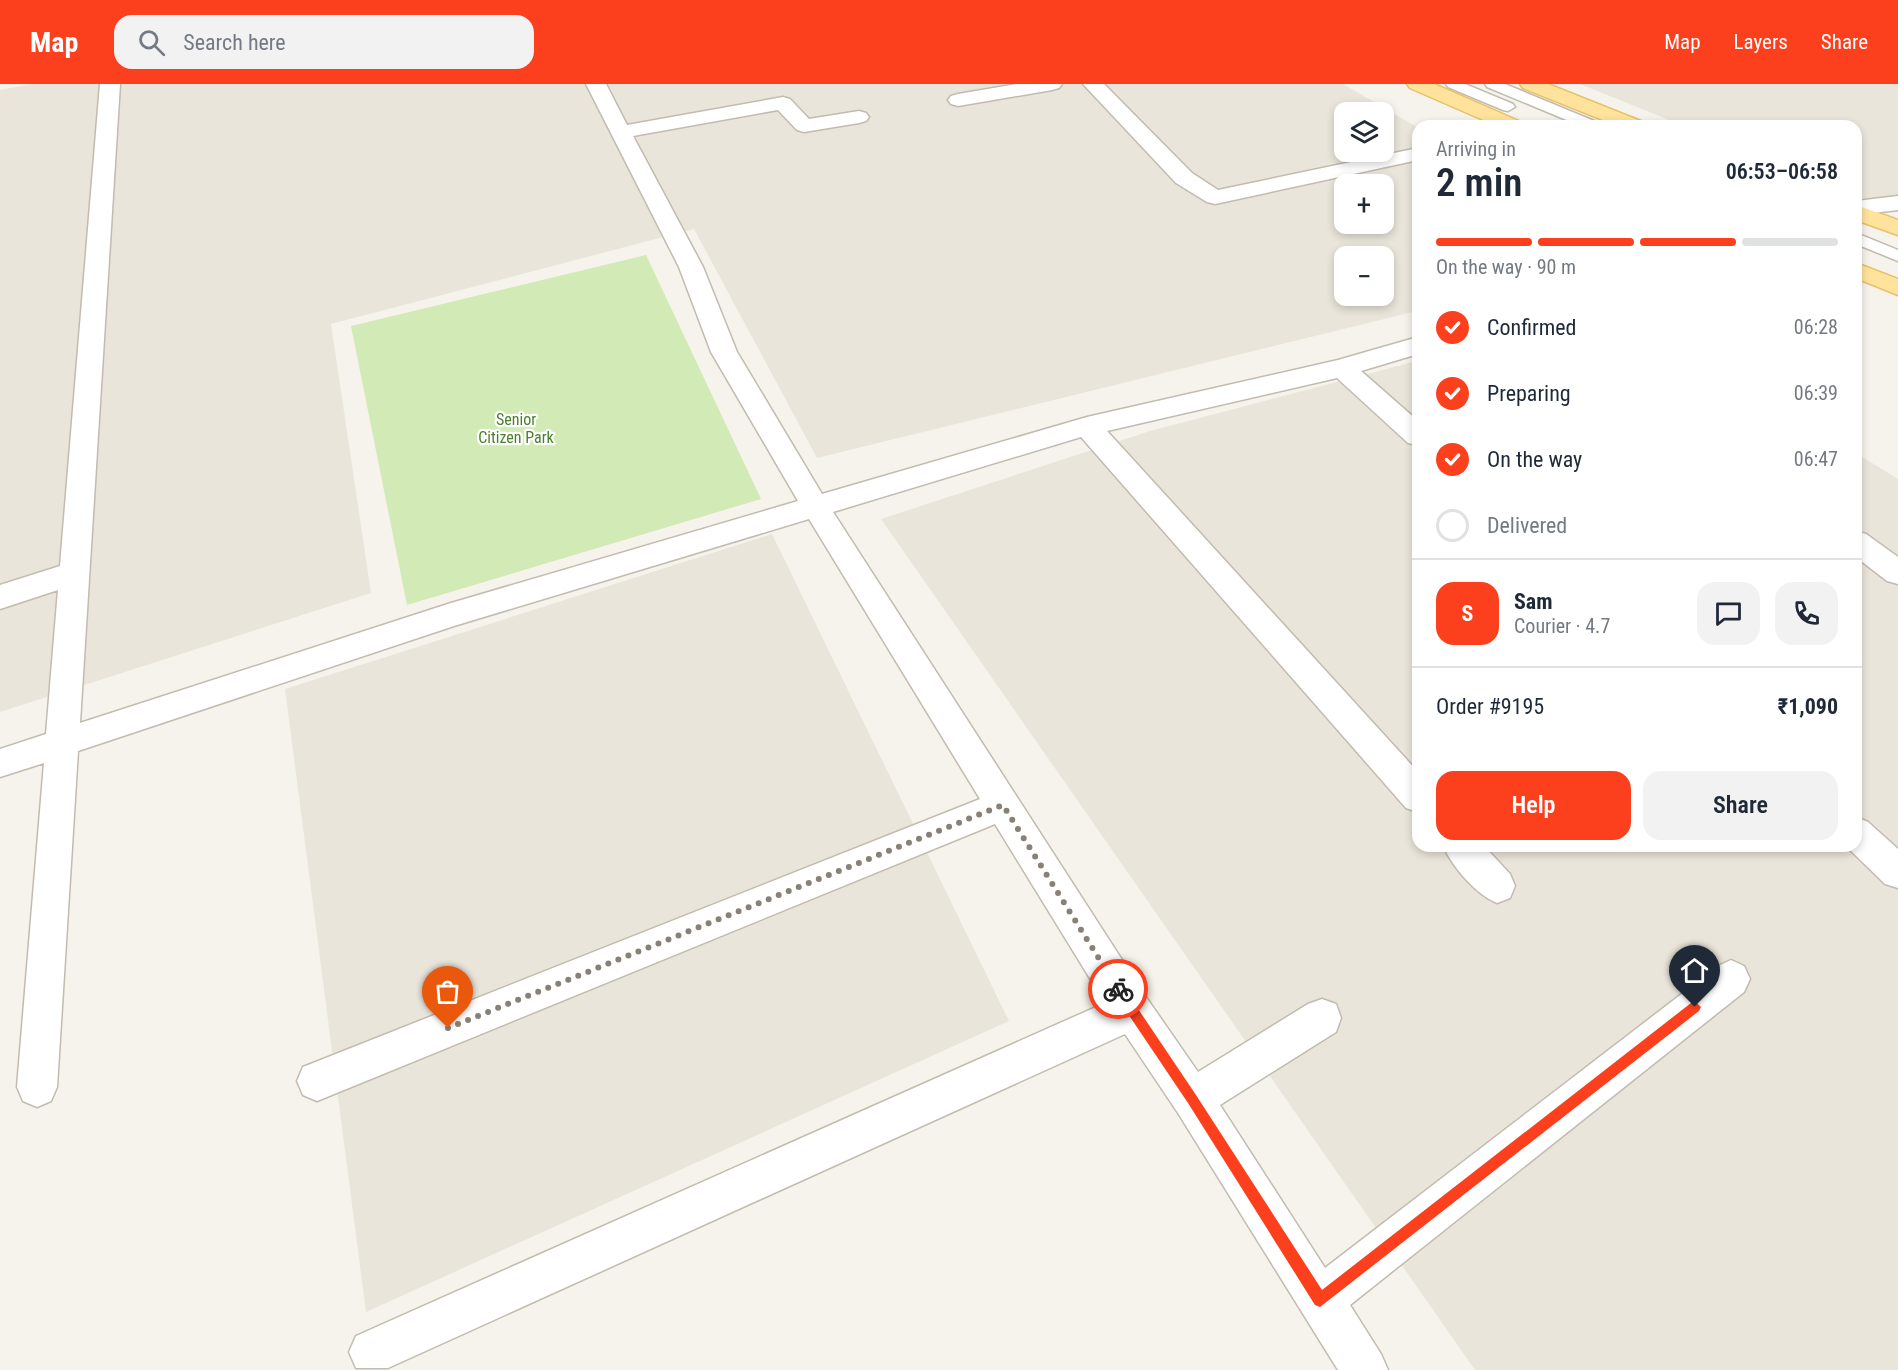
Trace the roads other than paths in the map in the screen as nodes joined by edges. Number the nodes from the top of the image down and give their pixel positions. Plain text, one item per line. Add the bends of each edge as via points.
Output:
1 (110, 84) edge
2 (596, 84) edge
3 (1052, 84) edge
4 (1093, 84) edge
5 (1417, 84) edge
6 (1453, 84) edge
7 (1492, 84) edge
8 (1530, 84) edge
9 (958, 100) dead end
10 (859, 117) dead end
11 (1516, 119) edge
12 (1579, 120) edge
13 (1621, 120) edge
14 (621, 132) junction
15 (1412, 155) edge
16 (1898, 203) edge
17 (1862, 209) edge
18 (1862, 213) edge
19 (1898, 228) edge
20 (1862, 241) edge
21 (1898, 256) edge
22 (1862, 273) edge
23 (1898, 288) edge
24 (1412, 347) edge
25 (1342, 368) junction
26 (1087, 426) junction
27 (1412, 431) edge
28 (815, 507) junction
29 (1862, 547) edge
30 (75, 573) junction
31 (1898, 573) edge
32 (0, 597) edge
33 (62, 742) junction
34 (0, 763) edge
35 (1412, 790) edge
36 (1003, 805) junction
37 (1862, 839) edge
38 (1466, 852) edge
39 (1898, 872) edge
40 (1497, 886) dead end
41 (1731, 979) dead end
42 (1132, 1011) junction
43 (1322, 1018) dead end
44 (317, 1081) dead end
45 (37, 1087) dead end
46 (1192, 1099) junction
47 (1320, 1300) junction
48 (372, 1352) dead end
49 (1365, 1370) edge

1 - 30 street
2 - 14 street
3 - 9 street
4 - 15 street via 1184,178 1215,197
5 - 11 main road
6 - 11 lane
7 - 12 lane
8 - 13 main road
10 - 14 street via 804,126 783,104
14 - 28 street via 692,267 724,352
16 - 17 street
18 - 19 main road
20 - 21 lane
22 - 23 main road
24 - 25 street
25 - 26 street
25 - 27 street
26 - 28 street
26 - 35 street
28 - 33 street via 451,615
28 - 36 street
29 - 31 street
30 - 32 street
30 - 33 street
33 - 34 street
33 - 45 street
36 - 42 street
36 - 44 street
37 - 39 street
38 - 40 street
41 - 47 street
42 - 46 street
42 - 48 street
43 - 46 street
46 - 47 street
47 - 49 street

